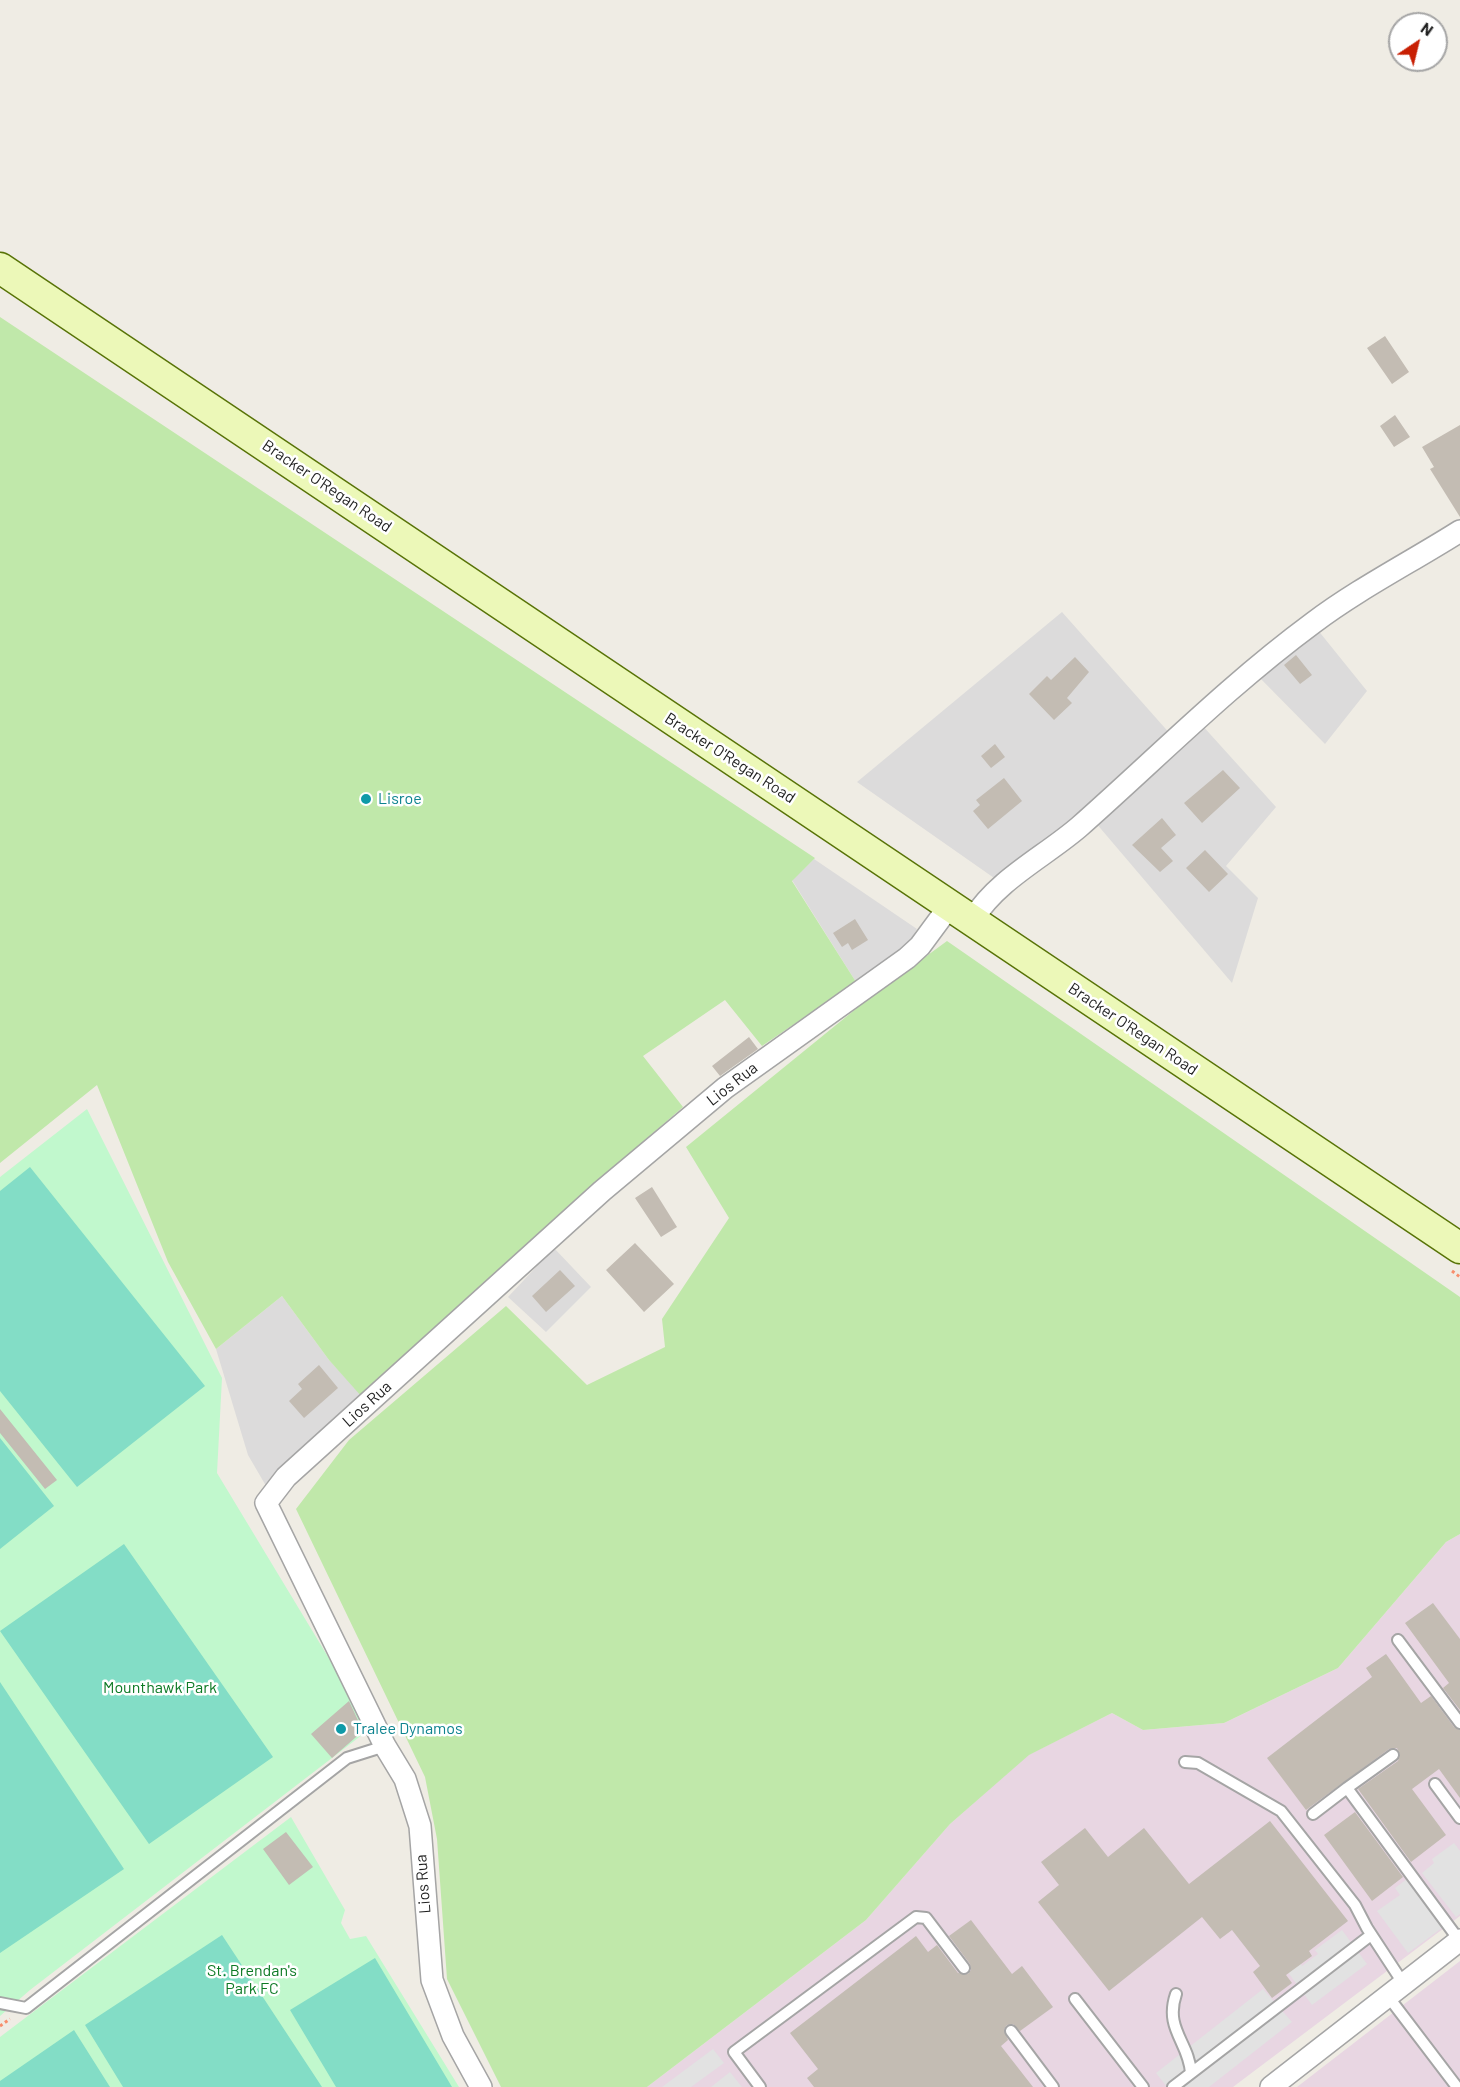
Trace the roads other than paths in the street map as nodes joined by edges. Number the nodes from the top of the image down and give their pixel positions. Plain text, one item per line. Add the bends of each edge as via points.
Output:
1 (0, 268) edge
2 (1460, 531) edge
3 (962, 911) junction
4 (1460, 1248) edge
5 (1398, 1640) dead end
6 (1460, 1723) edge
7 (385, 1746) junction
8 (1393, 1755) dead end
9 (1185, 1762) dead end
10 (1435, 1784) dead end
11 (1347, 1788) junction
12 (1313, 1814) dead end
13 (1460, 1818) edge
14 (1371, 1935) junction
15 (1460, 1940) edge
16 (964, 1968) dead end
17 (1395, 1989) junction
18 (1176, 1994) dead end
19 (1075, 1999) dead end
20 (0, 2003) edge
21 (1011, 2031) dead end
22 (1191, 2073) junction
23 (481, 2087) edge
24 (760, 2087) edge
25 (1053, 2087) edge
26 (1143, 2087) edge
27 (1173, 2087) edge
28 (1271, 2087) edge
29 (1457, 2087) edge

1 - 3 main road, Bracker O'Regan Road via 657,711
2 - 3 street via 1315,621 1230,688 1075,830 981,906
3 - 4 main road, Bracker O'Regan Road
3 - 7 street, Lios Rua via 907,958 725,1088 602,1191 286,1477 266,1503
5 - 6 lane
7 - 20 lane via 347,1758 26,2008
7 - 23 street, Lios Rua via 405,1779 420,1826 432,1980 453,2036
8 - 11 lane
9 - 14 lane via 1198,1763 1281,1811 1355,1905
10 - 13 lane
11 - 12 lane
11 - 15 lane
14 - 17 lane
14 - 22 lane
15 - 17 street
16 - 24 lane via 926,1918 916,1917 734,2052
17 - 28 street
17 - 29 lane
18 - 22 lane via 1172,2019 1191,2062
19 - 26 lane
21 - 25 lane
22 - 27 lane

